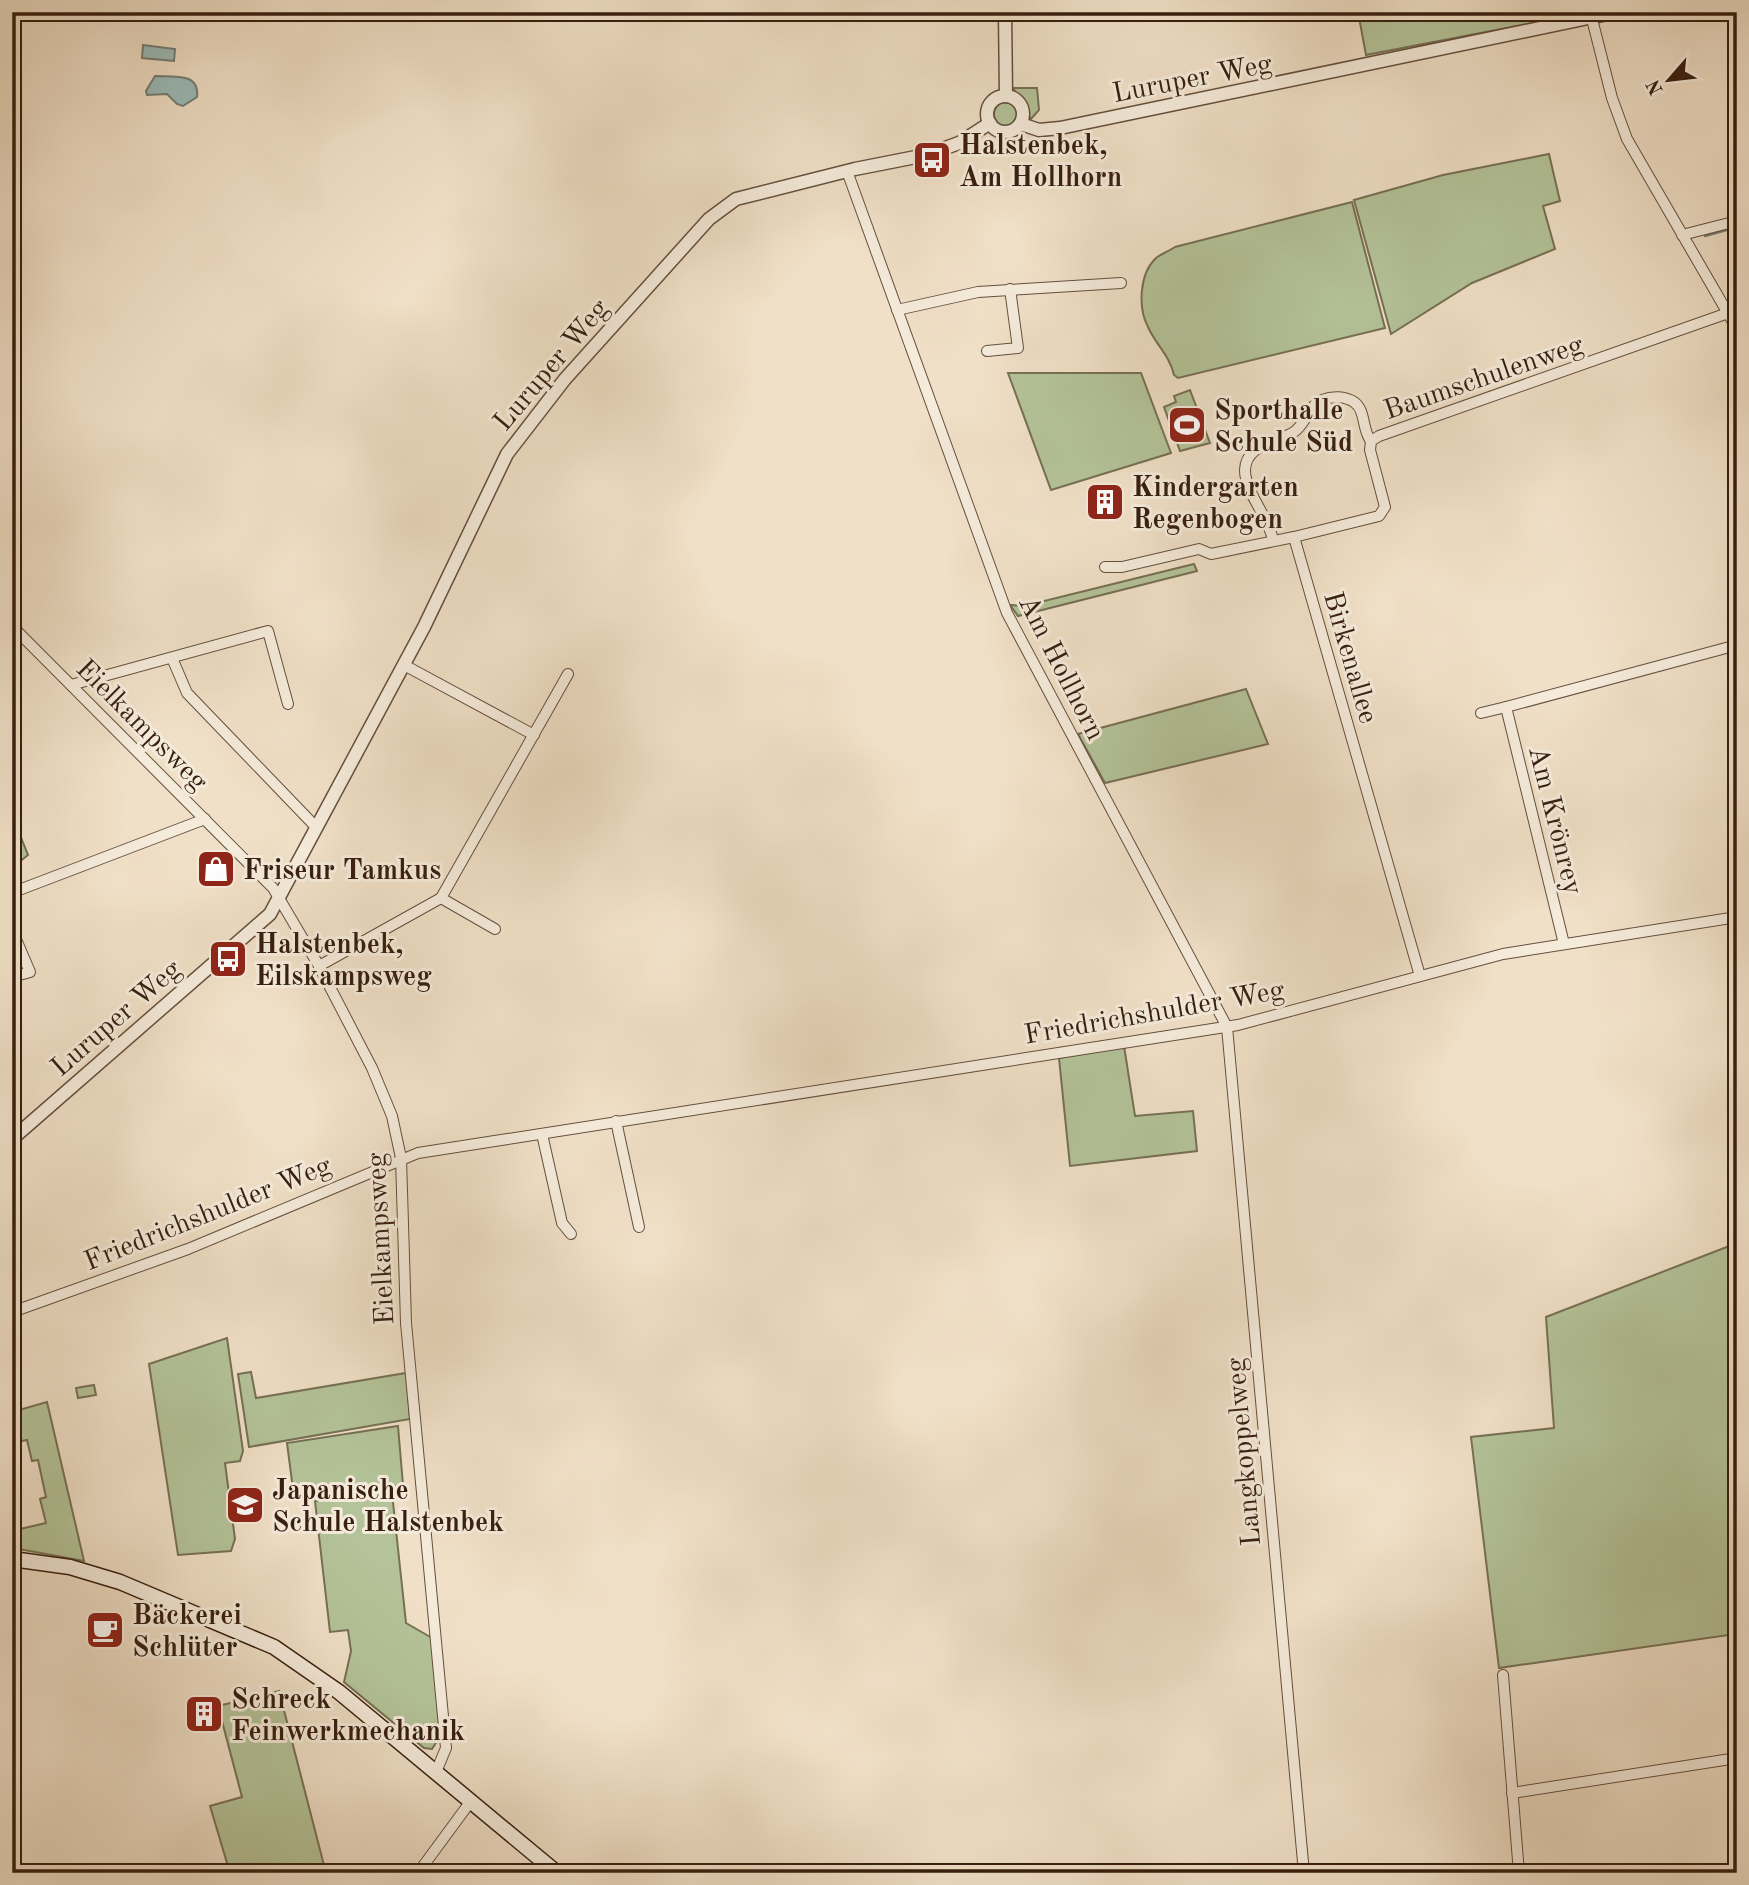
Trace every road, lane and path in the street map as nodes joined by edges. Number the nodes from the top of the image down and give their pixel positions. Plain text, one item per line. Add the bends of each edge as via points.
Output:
1 (1005, 12) edge
2 (1617, 12) edge
3 (1599, 16) edge
4 (1006, 96) junction
5 (990, 123) junction
6 (1021, 124) junction
7 (847, 171) junction
8 (1737, 221) edge
9 (1682, 235) junction
10 (1121, 284) dead end
11 (1010, 289) junction
12 (897, 310) junction
13 (1728, 313) junction
14 (1737, 329) edge
15 (987, 351) dead end
16 (1371, 441) junction
17 (1294, 537) junction
18 (1273, 540) junction
19 (1105, 567) dead end
20 (12, 626) edge
21 (1737, 645) edge
22 (172, 658) junction
23 (404, 665) junction
24 (568, 674) dead end
25 (71, 685) junction
26 (288, 704) dead end
27 (1506, 707) junction
28 (1481, 713) dead end
29 (534, 735) junction
30 (205, 818) junction
31 (316, 826) junction
32 (12, 888) edge
33 (441, 898) junction
34 (280, 899) junction
35 (1737, 917) edge
36 (495, 929) dead end
37 (12, 930) edge
38 (1564, 944) junction
39 (319, 966) junction
40 (1420, 976) junction
41 (12, 977) edge
42 (1227, 1027) junction
43 (616, 1121) junction
44 (542, 1133) junction
45 (12, 1139) edge
46 (401, 1158) junction
47 (639, 1227) dead end
48 (571, 1234) dead end
49 (12, 1311) edge
50 (12, 1559) edge
51 (1503, 1675) dead end
52 (1737, 1758) edge
53 (436, 1772) junction
54 (1512, 1793) junction
55 (471, 1801) junction
56 (418, 1873) edge
57 (557, 1873) edge
58 (1304, 1873) edge
59 (1519, 1873) edge

1 - 4 street
2 - 3 street, Luruper Weg
3 - 6 street, Luruper Weg via 1054,129
3 - 9 street via 1618,119
4 - 5 street via 990,104
4 - 6 street via 1021,106
5 - 6 street via 1004,133
5 - 7 street, Luruper Weg via 939,151
7 - 12 street, Am Hollhorn
7 - 23 street, Luruper Weg via 726,205 631,305 507,454
8 - 9 street
9 - 13 street
10 - 11 street
11 - 12 street via 952,296
11 - 15 street via 1018,348
12 - 42 street, Am Hollhorn via 1007,613
13 - 14 street
13 - 16 street, Baumschulenweg
16 - 17 street, Baumschulenweg via 1385,507 1379,516
16 - 18 street via 1359,407 1332,397 1318,402 1297,429 1257,449 1245,466 1246,477
17 - 18 street
17 - 40 street, Birkenallee
18 - 19 street via 1211,554 1199,549
20 - 25 street, Eielkampsweg
21 - 27 street
22 - 25 street
22 - 26 street via 268,631
22 - 31 street via 187,693
23 - 29 street
23 - 31 street, Luruper Weg
24 - 29 street
25 - 30 street, Eielkampsweg
27 - 28 street
27 - 38 street, Am Krönrey
29 - 33 street
30 - 32 street via 19,890
30 - 34 street, Eielkampsweg
31 - 34 street, Luruper Weg
33 - 36 street
33 - 39 street
34 - 39 street, Eielkampsweg
34 - 45 street, Luruper Weg via 257,926
35 - 38 street, Friedrichshulder Weg
37 - 41 street via 30,972
38 - 40 street, Friedrichshulder Weg
39 - 46 street, Eielkampsweg via 372,1068 392,1116
40 - 42 street, Friedrichshulder Weg
42 - 43 street, Friedrichshulder Weg
42 - 58 street, Langkoppelweg
43 - 44 street, Friedrichshulder Weg
43 - 47 street
44 - 46 street, Friedrichshulder Weg
44 - 48 street via 562,1223
46 - 49 street, Friedrichshulder Weg via 188,1249
46 - 53 street, Eielkampsweg via 406,1323 446,1748
50 - 53 main road via 90,1572 264,1641 321,1678
51 - 54 street
52 - 54 street
53 - 55 main road
54 - 59 street
55 - 56 street
55 - 57 main road

